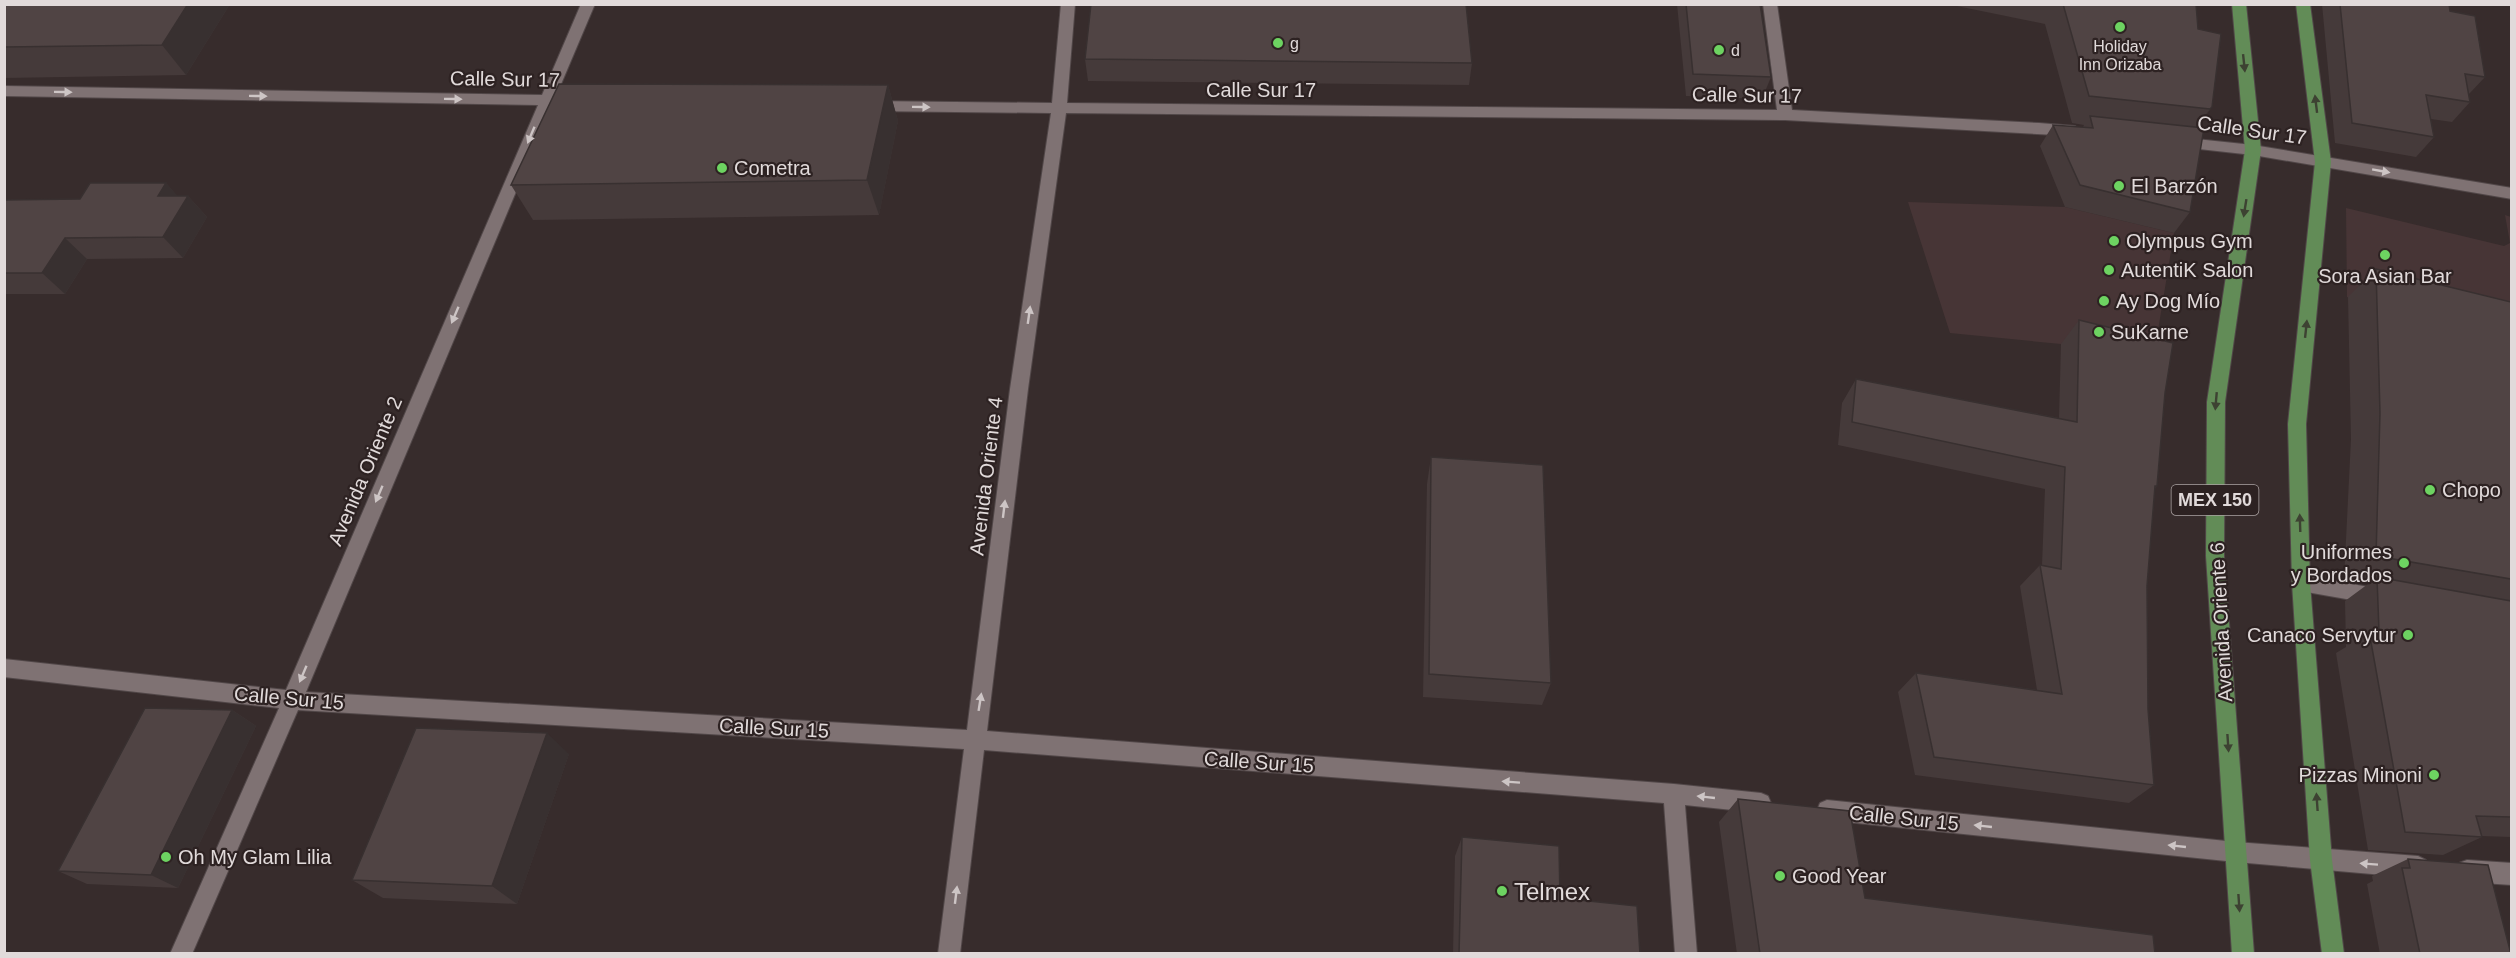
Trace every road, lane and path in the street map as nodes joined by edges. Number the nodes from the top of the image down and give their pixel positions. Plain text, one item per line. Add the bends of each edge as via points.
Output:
1 (588, 4) edge
2 (1068, 4) edge
3 (1770, 4) edge
4 (2238, 4) edge
5 (2303, 4) edge
6 (4, 92) edge
7 (546, 100) junction
8 (594, 101) edge
9 (856, 106) edge
10 (1059, 110) junction
11 (1785, 116) junction
12 (2094, 132) edge
13 (2162, 140) edge
14 (2253, 150) junction
15 (2323, 162) junction
16 (2511, 194) edge
17 (2301, 583) junction
18 (2395, 599) edge
19 (4, 668) edge
20 (292, 700) junction
21 (974, 740) junction
22 (1674, 794) junction
23 (1779, 805) edge
24 (1803, 807) edge
25 (2235, 852) junction
26 (2321, 860) junction
27 (2511, 874) edge
28 (181, 954) edge
29 (949, 954) edge
30 (1686, 954) edge
31 (2243, 954) edge
32 (2333, 954) edge

1 - 7 street, Avenida Oriente 2
2 - 10 street, Avenida Oriente 4
3 - 11 street
4 -> 14 main road, Avenida Oriente 6 / MEX 150
15 -> 5 main road
6 -> 7 street, Calle Sur 17
7 - 8 street, Calle Sur 17
7 -> 20 street, Avenida Oriente 2
9 -> 10 street, Calle Sur 17
10 - 11 street, Calle Sur 17
21 -> 10 street, Avenida Oriente 4
11 - 12 street, Calle Sur 17 via 2001,124
13 - 14 street, Calle Sur 17
14 - 15 street, Calle Sur 17
14 -> 25 main road, Avenida Oriente 6 / MEX 150 via 2216,402 2215,556
15 -> 16 street, Calle Sur 17
17 -> 15 main road via 2297,424
17 - 18 street
26 -> 17 main road
19 - 20 street, Calle Sur 15
20 - 21 street, Calle Sur 15
20 - 28 street, Avenida Oriente 2
22 -> 21 street, Calle Sur 15
29 -> 21 street, Avenida Oriente 4
23 -> 22 street, Calle Sur 15
22 - 30 street
25 -> 24 street, Calle Sur 15
25 - 26 street, Calle Sur 15
25 -> 31 main road, Avenida Oriente 6 / MEX 150
27 -> 26 street, Calle Sur 15
26 - 32 main road

